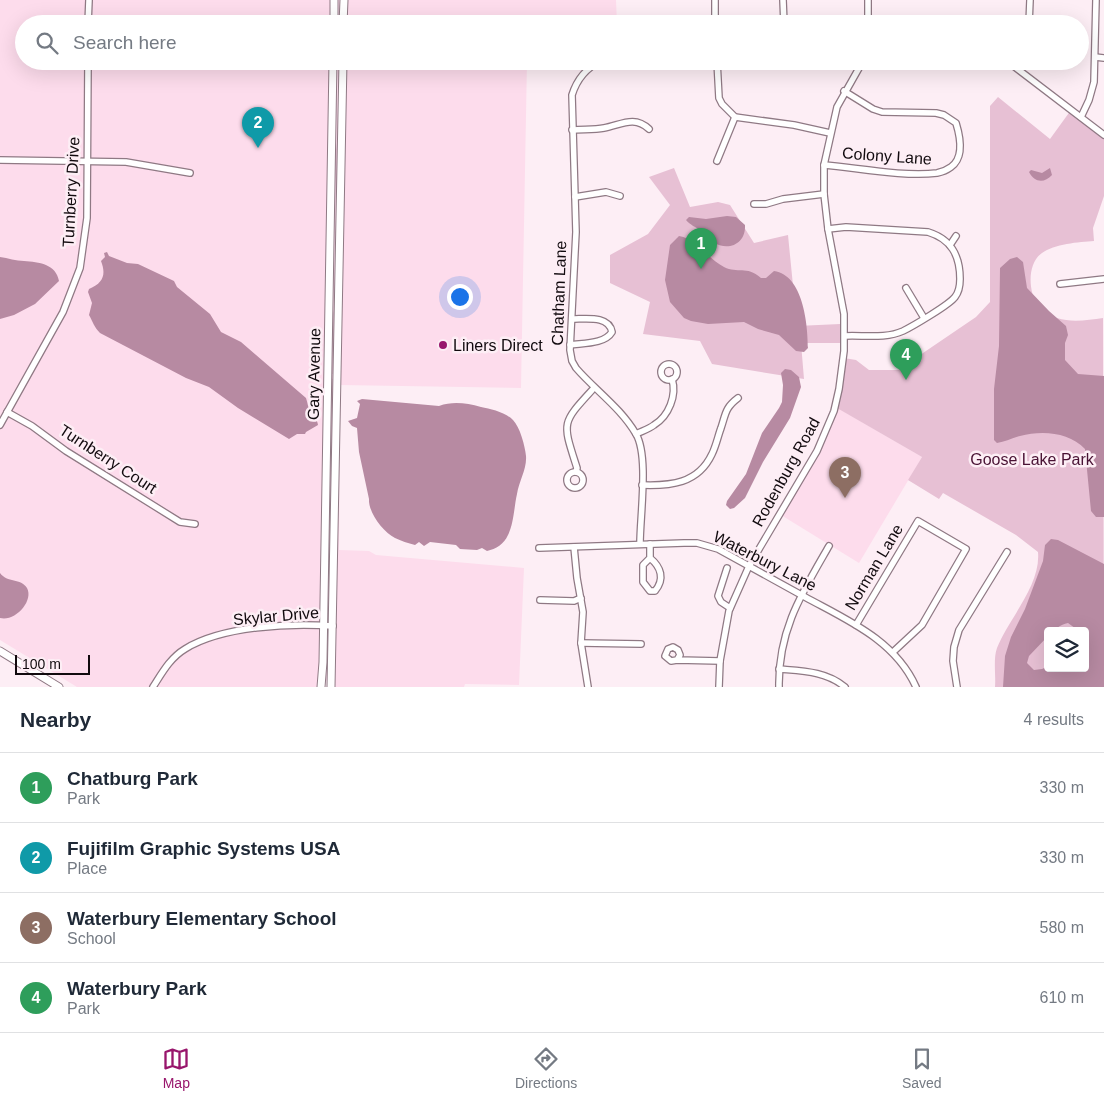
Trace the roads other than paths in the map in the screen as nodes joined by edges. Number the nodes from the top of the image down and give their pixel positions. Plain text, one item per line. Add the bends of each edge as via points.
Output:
1 (88, 0) edge
2 (334, 0) edge
3 (344, 0) edge
4 (714, 0) edge
5 (783, 0) edge
6 (868, 0) edge
7 (1030, 0) edge
8 (1096, 0) edge
9 (88, 15) edge
10 (334, 15) edge
11 (343, 15) edge
12 (715, 15) edge
13 (784, 15) edge
14 (868, 15) edge
15 (1029, 15) edge
16 (1095, 57) junction
17 (1104, 58) edge
18 (88, 70) edge
19 (333, 70) edge
20 (343, 70) edge
21 (586, 70) edge
22 (718, 70) edge
23 (857, 70) edge
24 (1020, 70) edge
25 (844, 91) junction
26 (735, 117) junction
27 (1081, 117) junction
28 (649, 129) dead end
29 (572, 130) junction
30 (830, 133) junction
31 (1104, 135) edge
32 (0, 160) edge
33 (87, 161) junction
34 (717, 161) dead end
35 (824, 165) junction
36 (190, 174) dead end
37 (824, 194) junction
38 (620, 196) dead end
39 (575, 197) junction
40 (754, 204) dead end
41 (828, 229) junction
42 (956, 236) dead end
43 (950, 245) junction
44 (1104, 279) edge
45 (1060, 284) dead end
46 (906, 288) dead end
47 (924, 318) junction
48 (572, 319) junction
49 (845, 336) junction
50 (570, 345) junction
51 (672, 379) dead end
52 (594, 388) junction
53 (738, 398) dead end
54 (7, 412) junction
55 (0, 425) edge
56 (636, 434) junction
57 (576, 472) dead end
58 (642, 485) junction
59 (195, 524) dead end
60 (640, 544) junction
61 (650, 544) junction
62 (829, 546) dead end
63 (574, 547) junction
64 (539, 548) dead end
65 (1007, 552) dead end
66 (650, 558) junction
67 (749, 566) junction
68 (727, 568) dead end
69 (801, 594) junction
70 (582, 598) junction
71 (540, 600) dead end
72 (730, 608) junction
73 (323, 625) junction
74 (856, 625) junction
75 (333, 626) junction
76 (581, 643) junction
77 (641, 644) dead end
78 (0, 651) edge
79 (892, 652) junction
80 (677, 660) dead end
81 (720, 661) junction
82 (779, 669) junction
83 (59, 687) edge
84 (153, 687) edge
85 (321, 687) edge
86 (331, 687) edge
87 (588, 687) edge
88 (719, 687) edge
89 (779, 687) edge
90 (845, 687) edge
91 (916, 687) edge
92 (956, 687) edge

1 - 9 street
2 - 10 main road
3 - 11 main road
4 - 12 street
5 - 13 street
6 - 14 street
7 - 15 street
8 - 16 street
16 - 17 street
16 - 27 street via 1092,95
18 - 33 street, Turnberry Drive
19 - 73 main road, Gary Avenue
20 - 75 main road, Gary Avenue
21 - 29 street, Chatham Lane via 574,89
22 - 26 street via 722,104
23 - 25 street, Rodenburg Road
24 - 27 street
25 - 30 street, Rodenburg Road
25 - 35 street, Colony Lane via 882,112 944,115 956,123 960,135 958,156 954,166 939,173
26 - 30 street
26 - 34 street
27 - 31 street
28 - 29 street via 642,122 632,121
29 - 39 street, Chatham Lane
30 - 35 street, Rodenburg Road
32 - 33 street
33 - 36 street via 126,162
33 - 54 street, Turnberry Drive via 85,238 80,268 64,312
35 - 37 street, Rodenburg Road
37 - 40 street
37 - 41 street, Rodenburg Road
38 - 39 street via 606,192
39 - 48 street, Chatham Lane
41 - 43 street via 921,231 936,234
41 - 49 street, Rodenburg Road via 842,299
42 - 43 street
43 - 47 street via 959,264 955,298
44 - 45 street
46 - 47 street
47 - 49 street via 902,332
48 - 50 street, Chatham Lane
48 - 50 street via 604,320 612,332 604,339
49 - 67 street, Rodenburg Road via 844,364 826,432
50 - 52 street, Chatham Lane via 572,361
51 - 56 street via 674,385 668,410 655,425
52 - 56 street, Chatham Lane
52 - 57 street via 569,415 567,424 567,438
53 - 58 street via 728,405 712,454 697,473 665,486
54 - 55 street, Turnberry Drive
54 - 59 street, Turnberry Court via 180,522
56 - 58 street, Chatham Lane via 643,456
58 - 60 street, Chatham Lane
60 - 61 street, Waterbury Lane
60 - 63 street, Waterbury Lane
61 - 66 street
61 - 67 street, Waterbury Lane via 706,545
62 - 69 street
63 - 64 street, Waterbury Lane
63 - 70 street via 576,578
65 - 92 street via 959,630 954,647
66 - 66 street via 660,568 661,579 655,591 650,591 644,582 643,565
67 - 69 street, Waterbury Lane
67 - 72 street, Rodenburg Road
68 - 72 street via 718,596
69 - 74 street, Waterbury Lane
69 - 82 street via 786,632
70 - 71 street
70 - 76 street via 584,621
72 - 81 street, Rodenburg Road
73 - 75 street, Skylar Drive
73 - 84 street, Skylar Drive via 256,628 206,640 184,649 168,664
73 - 85 main road, Gary Avenue
74 - 79 street, Waterbury Lane
74 - 79 street, Norman Lane via 918,521 966,549 922,625
75 - 86 main road, Gary Avenue
76 - 77 street
76 - 87 street
78 - 83 main road
79 - 91 street, Waterbury Lane
80 - 81 street
81 - 88 street, Rodenburg Road
82 - 89 street
82 - 90 street via 822,674

